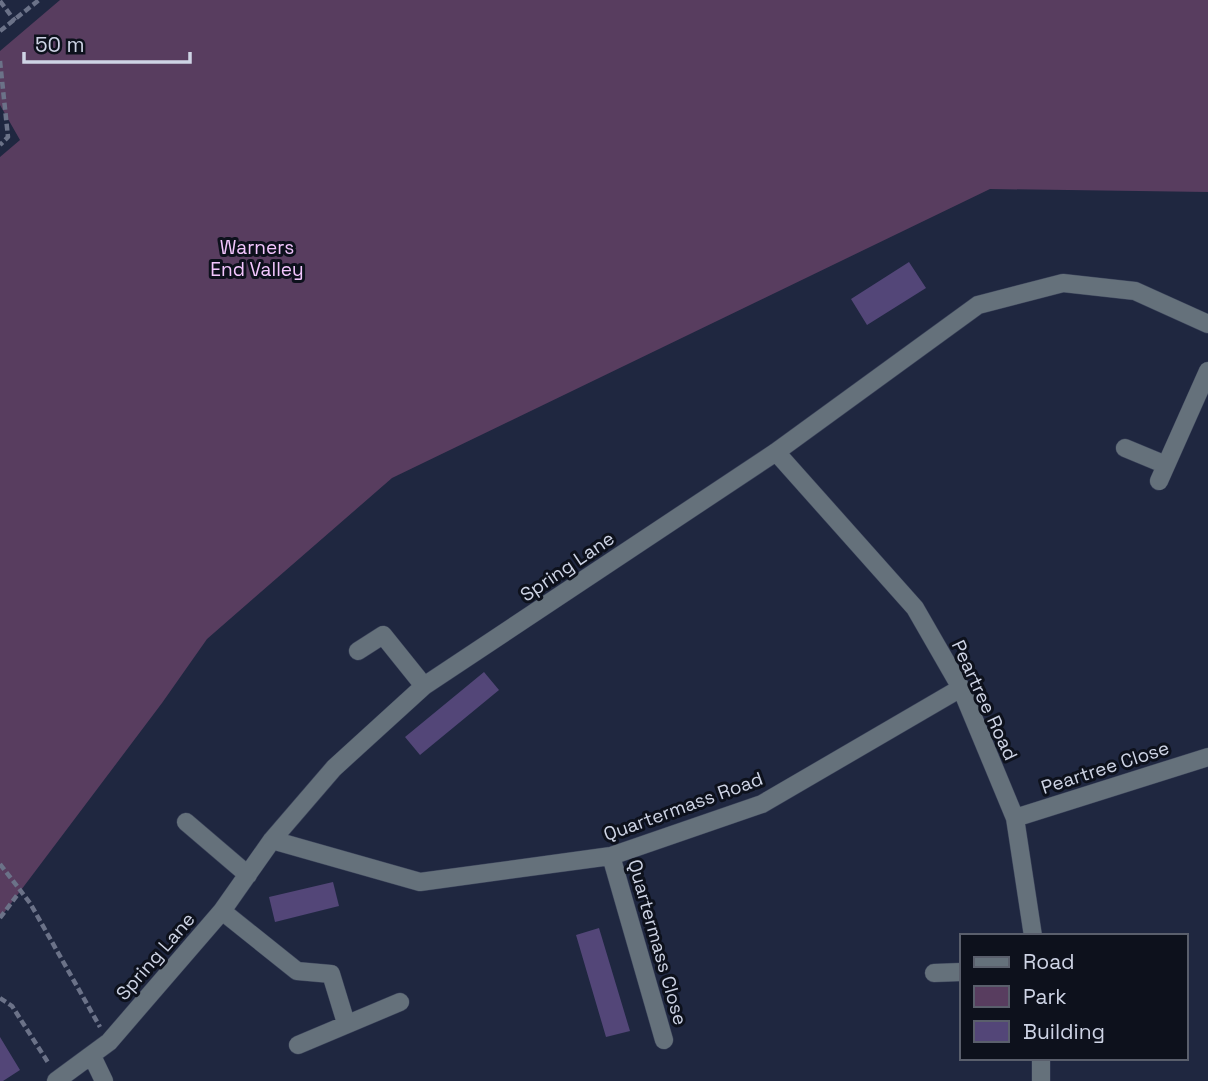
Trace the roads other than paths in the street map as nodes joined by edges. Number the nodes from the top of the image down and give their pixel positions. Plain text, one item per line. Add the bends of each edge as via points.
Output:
1 (1208, 324) edge
2 (1208, 371) edge
3 (1125, 448) dead end
4 (776, 452) junction
5 (358, 651) dead end
6 (424, 686) junction
7 (961, 688) junction
8 (1208, 757) edge
9 (1015, 818) junction
10 (186, 822) dead end
11 (272, 840) junction
12 (611, 856) junction
13 (248, 875) junction
14 (222, 911) junction
15 (1033, 934) edge
16 (960, 972) edge
17 (934, 973) dead end
18 (400, 1002) dead end
19 (346, 1023) junction
20 (664, 1040) dead end
21 (298, 1045) dead end
22 (92, 1056) junction
23 (1041, 1060) edge
24 (58, 1080) edge
25 (104, 1081) edge
26 (1041, 1081) edge

1 - 4 street, Spring Lane via 1135,291 1063,283 978,305
2 - 3 street via 1163,473
4 - 6 street, Spring Lane
4 - 7 street, Peartree Road via 915,608
5 - 6 street via 383,635
6 - 11 street, Spring Lane via 334,768
7 - 9 street, Peartree Road
7 - 12 street, Quartermass Road via 762,804
8 - 9 street, Peartree Close
9 - 15 street, Peartree Road
10 - 13 street
11 - 12 street, Quartermass Road via 420,883
11 - 13 street, Spring Lane
12 - 20 street, Quartermass Close
13 - 14 street, Spring Lane
14 - 19 street via 297,971 331,974
14 - 22 street, Spring Lane
16 - 17 street
18 - 19 street
19 - 21 street
22 - 24 street, Spring Lane
22 - 25 street
23 - 26 street

